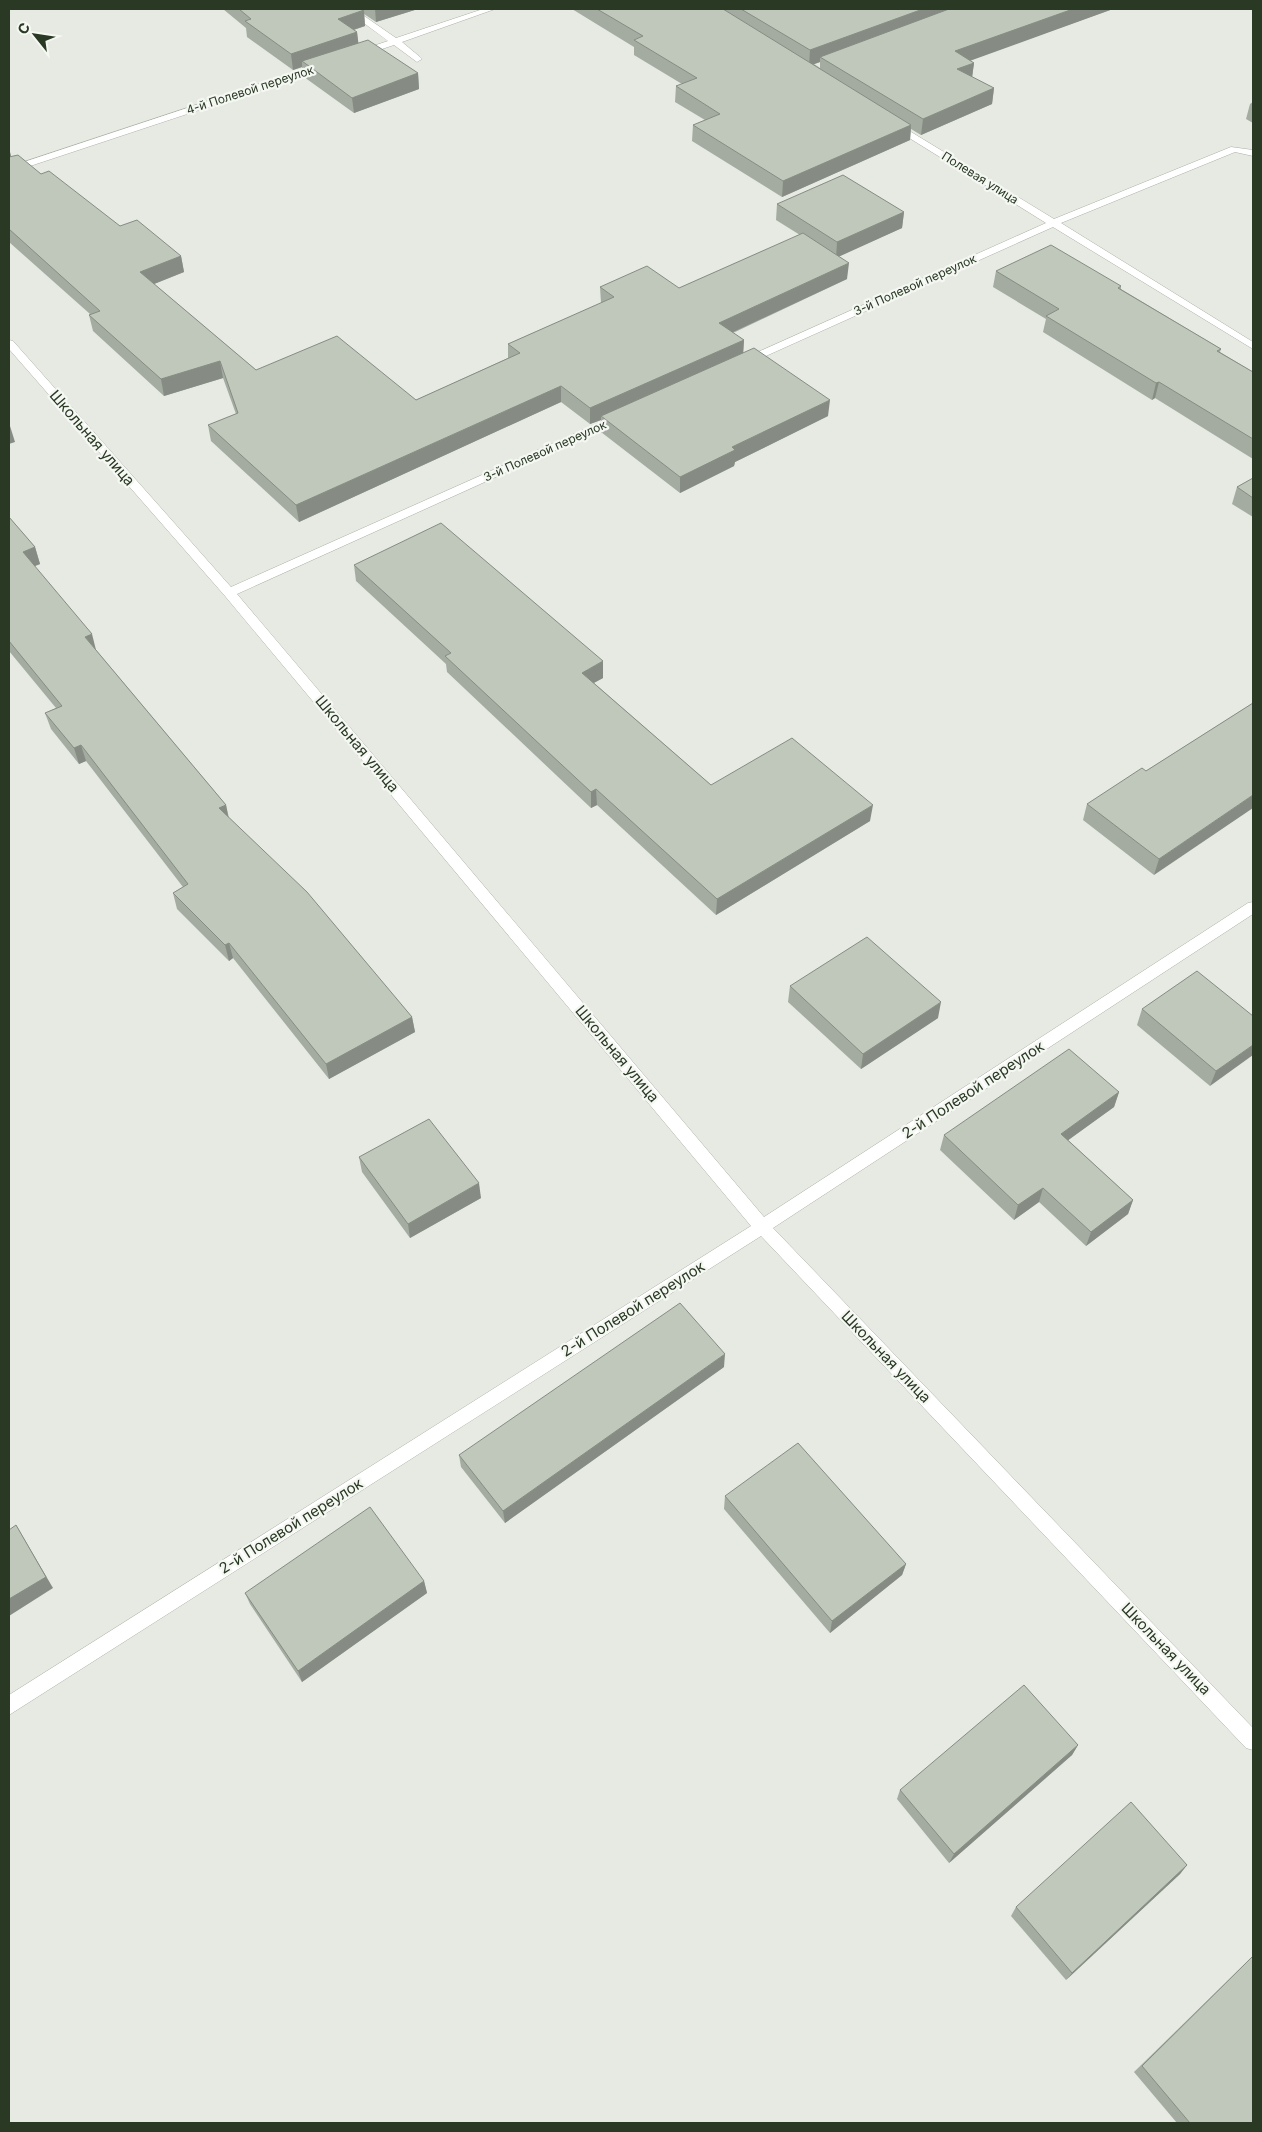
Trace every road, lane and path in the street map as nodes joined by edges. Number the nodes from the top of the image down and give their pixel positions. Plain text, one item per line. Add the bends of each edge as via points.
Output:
1 (349, 9) edge
2 (491, 9) edge
3 (396, 42) junction
4 (349, 57) edge
5 (417, 59) dead end
6 (330, 64) edge
7 (884, 119) edge
8 (1253, 153) edge
9 (9, 170) edge
10 (1053, 223) junction
11 (9, 343) edge
12 (1253, 346) edge
13 (736, 365) edge
14 (628, 414) edge
15 (229, 593) junction
16 (1253, 907) edge
17 (762, 1227) junction
18 (9, 1706) edge
19 (1253, 1740) edge

1 - 3 street
2 - 3 street
3 - 4 street
3 - 5 street
6 - 9 street, 4-й Полевой переулок
7 - 10 street, Полевая улица
8 - 10 street, 3-й Полевой переулок via 1234,149
10 - 12 street, Полевая улица
10 - 13 street, 3-й Полевой переулок
11 - 15 street, Школьная улица
14 - 15 street, 3-й Полевой переулок
15 - 17 street, Школьная улица
16 - 17 street, 2-й Полевой переулок
17 - 18 street, 2-й Полевой переулок
17 - 19 street, Школьная улица

